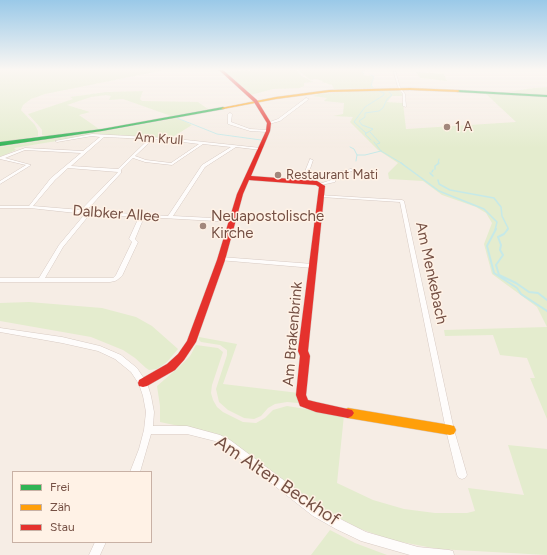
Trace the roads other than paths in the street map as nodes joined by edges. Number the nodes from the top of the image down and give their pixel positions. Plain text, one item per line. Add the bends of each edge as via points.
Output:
1 (250, 96) edge
2 (318, 96) edge
3 (404, 96) edge
4 (309, 97) junction
5 (257, 102) junction
6 (404, 106) dead end
7 (230, 114) dead end
8 (269, 127) junction
9 (103, 136) junction
10 (152, 138) junction
11 (57, 141) dead end
12 (202, 143) junction
13 (0, 144) edge
14 (234, 147) junction
15 (261, 149) junction
16 (84, 152) junction
17 (133, 157) junction
18 (1, 158) edge
19 (311, 160) dead end
20 (67, 167) junction
21 (119, 170) junction
22 (351, 170) dead end
23 (248, 178) junction
24 (298, 181) junction
25 (0, 183) edge
26 (321, 184) junction
27 (321, 196) junction
28 (0, 207) edge
29 (30, 207) junction
30 (82, 212) junction
31 (89, 212) junction
32 (142, 216) junction
33 (170, 217) junction
34 (232, 221) junction
35 (221, 258) junction
36 (313, 266) junction
37 (0, 280) edge
38 (41, 280) junction
39 (0, 330) edge
40 (143, 382) junction
41 (148, 430) junction
42 (450, 430) junction
43 (135, 471) edge
44 (462, 476) dead end
45 (100, 543) edge
46 (94, 555) edge
47 (449, 555) edge

1 - 5 street
2 - 4 street
3 - 6 street
4 - 5 street
4 - 8 street
5 - 8 street
5 - 13 street via 102,130
7 - 8 street via 229,123 250,130
8 - 15 street
9 - 10 street, Am Krull
9 - 11 street, Am Krull via 92,135
9 - 16 street
10 - 12 street, Am Krull
10 - 17 street
12 - 14 street, Am Krull
12 - 17 street via 172,164
14 - 15 street, Am Krull
14 - 33 street via 203,166
15 - 23 street
16 - 18 street via 24,149
16 - 20 street
17 - 21 street
18 - 25 street via 29,165
19 - 24 street via 306,175
20 - 21 street
20 - 29 street via 47,184
21 - 30 street via 120,172
22 - 26 street via 334,174 333,181
23 - 24 street
23 - 34 street
24 - 26 street
26 - 27 street, Am Brakenbrink
27 - 36 street, Am Brakenbrink
27 - 42 street, Am Menkebach via 402,201
28 - 29 street, Dalbker Allee
29 - 30 street, Dalbker Allee
30 - 31 street, Dalbker Allee
31 - 32 street, Dalbker Allee
31 - 38 street via 61,246
32 - 33 street, Dalbker Allee
32 - 38 street via 132,239 135,242 116,279
33 - 34 street, Dalbker Allee
34 - 35 street
35 - 36 street, Am Brakenbrink
35 - 40 street via 185,351 171,367
36 - 42 street, Am Brakenbrink via 303,351 304,403
37 - 38 street
39 - 40 street via 68,341 111,353 134,370
40 - 41 street via 150,412
41 - 43 street
41 - 47 street, Am Alten Beckhof via 187,430 217,438 317,512 340,525 365,537 418,552
42 - 44 street, Am Menkebach
45 - 46 street

